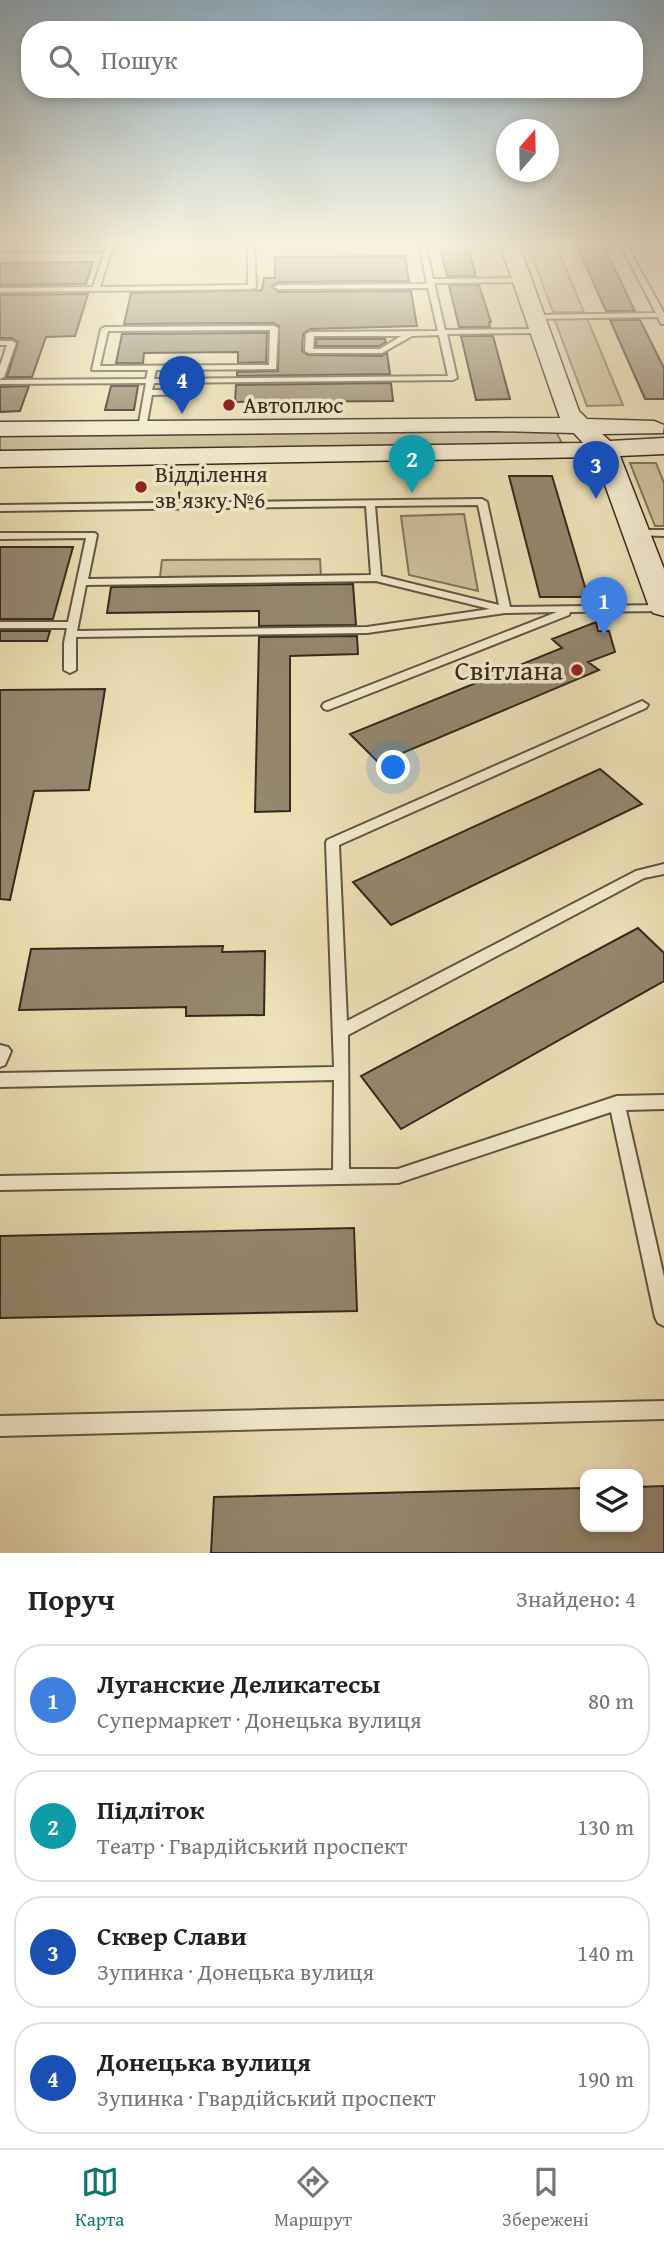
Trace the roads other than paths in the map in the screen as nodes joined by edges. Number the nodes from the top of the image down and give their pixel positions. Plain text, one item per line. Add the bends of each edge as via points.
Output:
1 (437, 314) edge
2 (534, 314) edge
3 (663, 318) edge
4 (537, 324) junction
5 (444, 333) junction
6 (409, 334) junction
7 (0, 343) edge
8 (152, 368) junction
9 (0, 377) edge
10 (150, 381) junction
11 (0, 383) edge
12 (187, 392) dead end
13 (148, 393) junction
14 (580, 425) junction
15 (142, 428) junction
16 (664, 428) edge
17 (0, 429) edge
18 (664, 446) edge
19 (605, 451) junction
20 (0, 458) edge
21 (370, 503) junction
22 (0, 508) edge
23 (636, 533) junction
24 (664, 533) edge
25 (0, 536) edge
26 (376, 578) junction
27 (82, 582) junction
28 (664, 608) edge
29 (505, 610) junction
30 (571, 611) junction
31 (0, 625) edge
32 (72, 630) junction
33 (69, 670) dead end
34 (642, 705) dead end
35 (328, 706) dead end
36 (664, 869) edge
37 (340, 1032) junction
38 (0, 1051) edge
39 (0, 1062) edge
40 (342, 1073) junction
41 (0, 1080) edge
42 (664, 1102) edge
43 (617, 1103) junction
44 (341, 1175) junction
45 (0, 1183) edge
46 (664, 1317) edge
47 (664, 1410) edge
48 (0, 1426) edge

1 - 5 lane
2 - 4 main road
3 - 4 lane
4 - 5 lane
4 - 14 main road via 568,413
5 - 6 lane
5 - 10 lane via 453,378
6 - 6 lane via 382,351 309,351 310,334
7 - 9 lane via 12,343
8 - 8 lane via 273,367 274,328 105,329 95,368
8 - 10 lane
10 - 11 lane
10 - 13 lane
12 - 13 lane
13 - 15 lane
14 - 15 main road
14 - 16 main road
14 - 19 main road
15 - 17 main road
18 - 19 main road
19 - 20 main road
19 - 23 main road
21 - 22 lane
21 - 26 lane
21 - 29 lane via 482,502
23 - 24 lane
23 - 28 main road
25 - 27 lane via 92,535
26 - 27 lane
26 - 29 lane
27 - 32 lane
28 - 30 lane
29 - 30 lane
29 - 32 lane via 367,631
30 - 35 lane
31 - 32 lane
32 - 33 lane
34 - 37 lane via 332,843
36 - 37 lane via 641,874
37 - 40 lane
38 - 39 lane
40 - 41 lane
40 - 44 lane
42 - 43 lane
43 - 44 lane via 398,1176
43 - 46 lane
44 - 45 lane
47 - 48 lane

